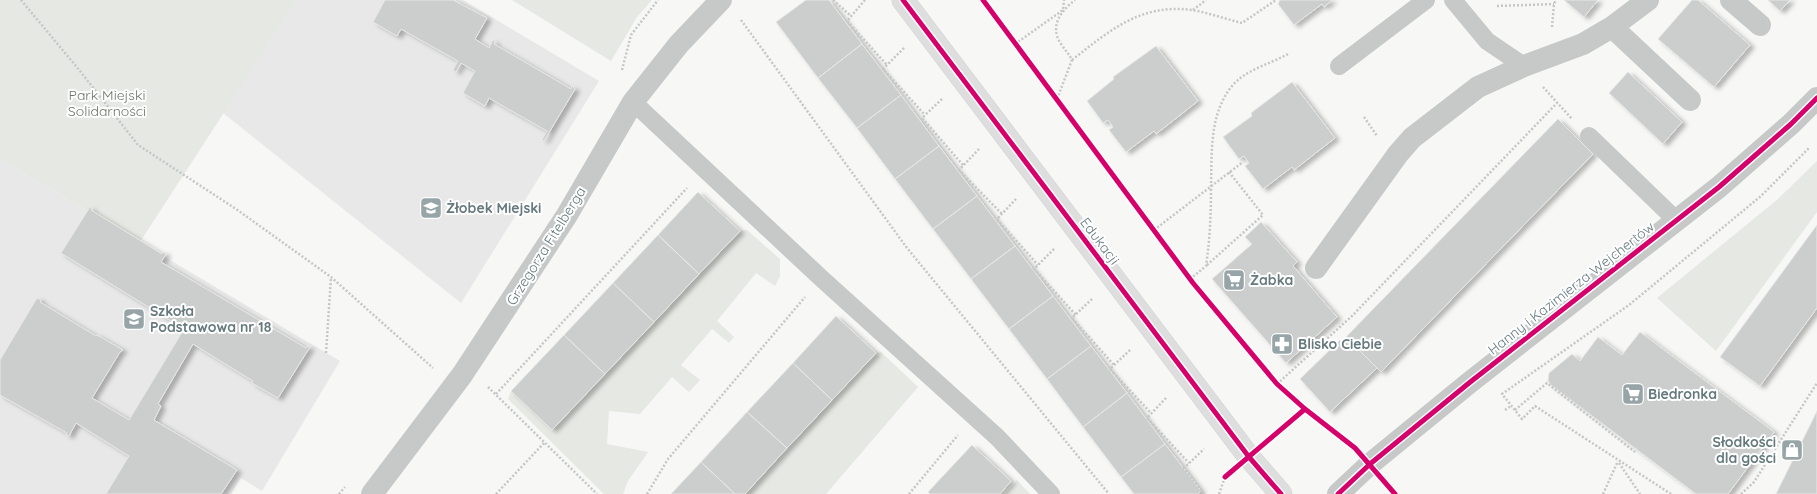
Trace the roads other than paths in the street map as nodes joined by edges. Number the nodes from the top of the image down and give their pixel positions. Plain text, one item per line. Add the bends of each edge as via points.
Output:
1 (721, 0) edge
2 (903, 0) edge
3 (1426, 0) edge
4 (1453, 0) edge
5 (1648, 0) edge
6 (1731, 0) edge
7 (1760, 25) dead end
8 (1612, 27) junction
9 (1339, 66) dead end
10 (1524, 66) junction
11 (1817, 98) edge
12 (1690, 100) dead end
13 (633, 102) junction
14 (1589, 136) road end
15 (1676, 220) junction
16 (1316, 268) dead end
17 (372, 494) edge
18 (1051, 494) edge
19 (1282, 494) edge
20 (1338, 494) edge

1 - 13 street, Grzegorza Fitelberga via 679,44
2 - 19 street, Edukacji via 1249,457
3 - 9 lane
4 - 10 lane via 1487,41
5 - 8 street
6 - 7 street
8 - 10 street via 1583,44
8 - 12 street
10 - 16 street via 1478,87 1412,138
11 - 15 street, Hanny i Kazimierza Wejchertów via 1719,187
13 - 17 street, Grzegorza Fitelberga via 567,215 462,375
13 - 18 lane via 821,278 997,437
14 - 15 lane
15 - 20 street, Hanny i Kazimierza Wejchertów via 1403,436

